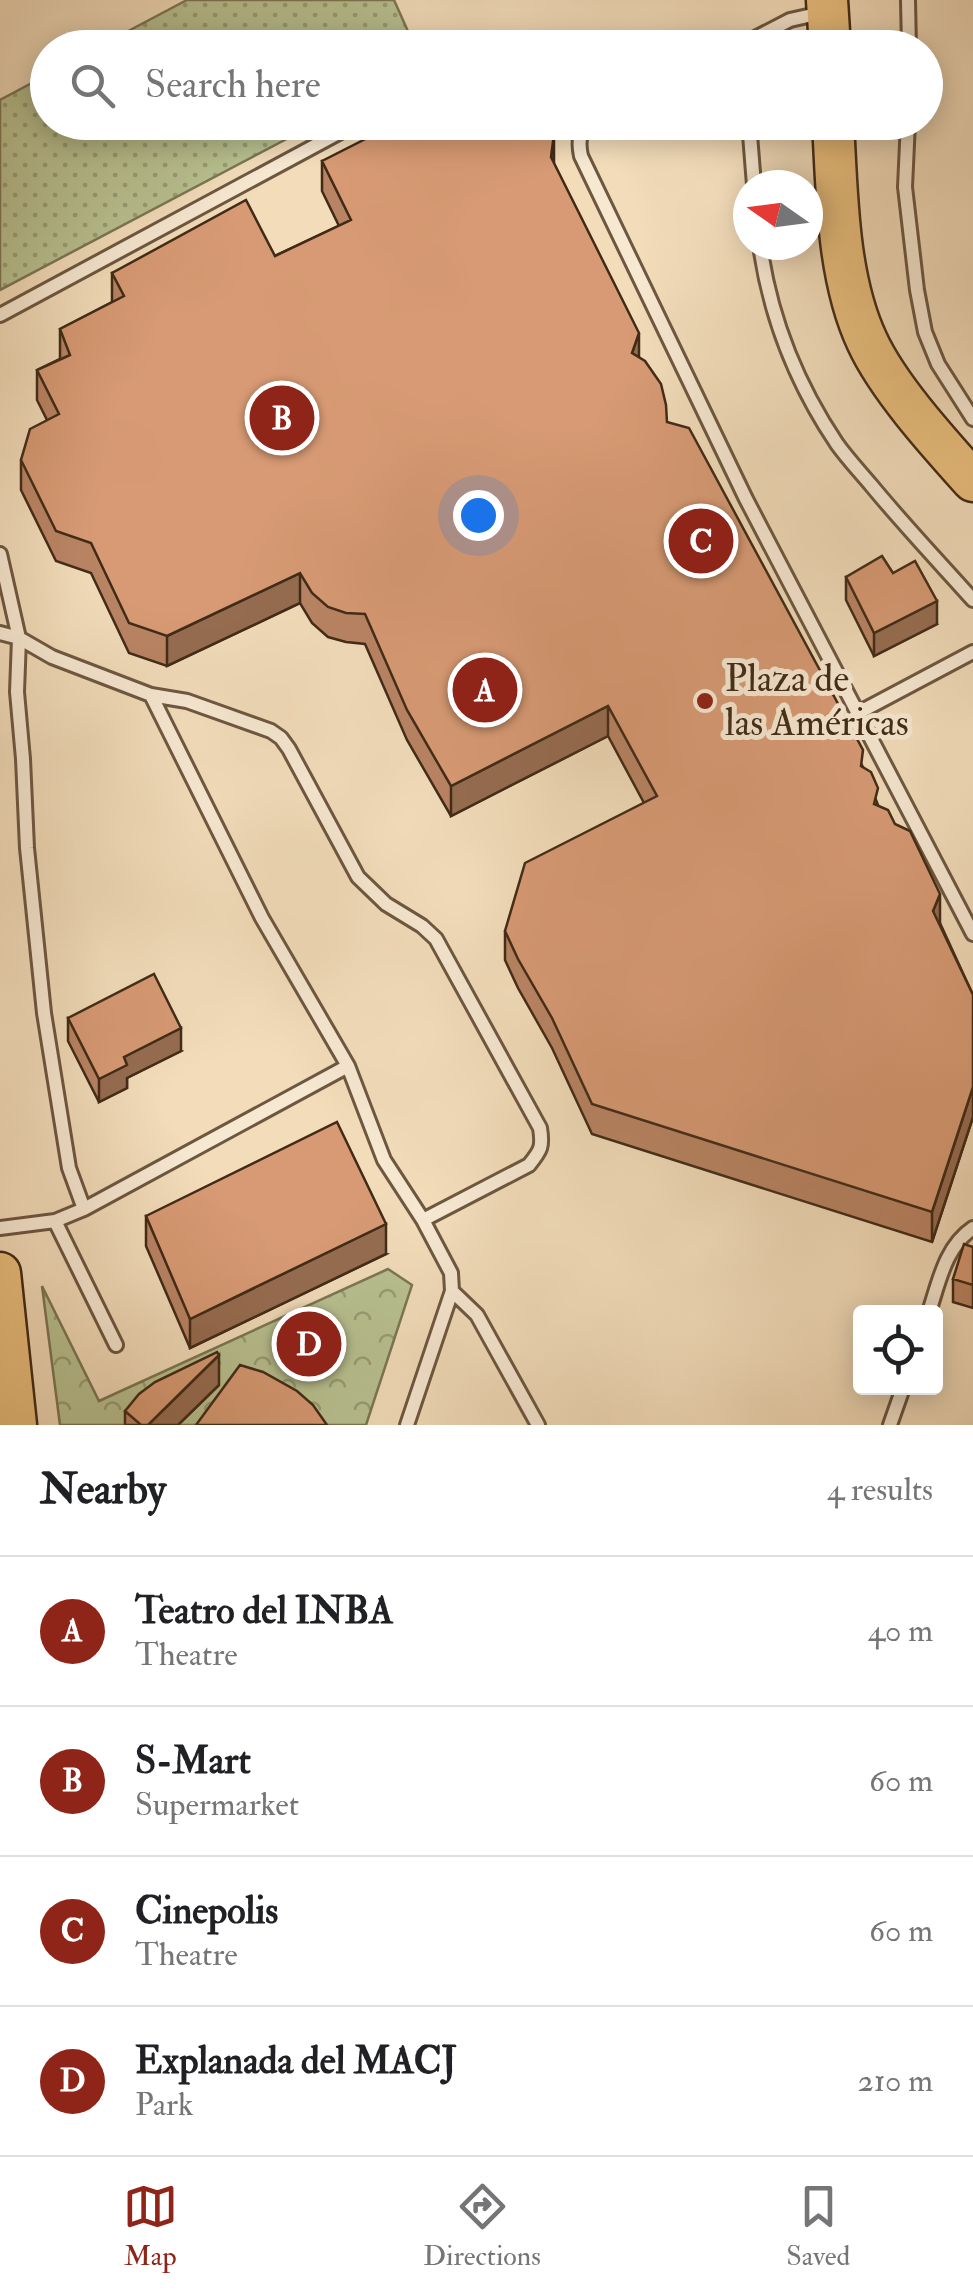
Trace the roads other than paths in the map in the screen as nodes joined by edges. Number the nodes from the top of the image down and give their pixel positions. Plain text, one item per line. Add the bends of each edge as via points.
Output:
1 (908, 0) edge
2 (828, 20) edge
3 (771, 30) edge
4 (909, 30) edge
5 (325, 140) edge
6 (578, 140) edge
7 (750, 140) edge
8 (834, 140) edge
9 (907, 140) edge
10 (753, 170) edge
11 (763, 260) edge
12 (0, 315) edge
13 (973, 419) edge
14 (965, 467) edge
15 (0, 554) edge
16 (973, 600) edge
17 (0, 633) edge
18 (19, 638) junction
19 (973, 652) edge
20 (151, 695) junction
21 (858, 712) junction
22 (973, 934) edge
23 (348, 1066) junction
24 (84, 1209) junction
25 (54, 1220) junction
26 (423, 1220) junction
27 (0, 1228) edge
28 (973, 1228) edge
29 (0, 1273) edge
30 (452, 1291) junction
31 (931, 1305) edge
32 (116, 1344) dead end
33 (901, 1395) edge
34 (16, 1425) edge
35 (408, 1425) edge
36 (538, 1425) edge
37 (890, 1425) edge

1 - 4 lane
2 - 3 lane via 790,20
5 - 12 lane
6 - 21 lane via 737,482
7 - 10 lane
8 - 14 main road via 852,304 885,374
9 - 13 lane via 905,187 926,332
11 - 16 lane via 782,341 838,445
15 - 18 lane
17 - 18 lane
18 - 20 lane
18 - 24 lane via 16,692 44,1013 68,1168
19 - 21 lane
20 - 23 lane via 262,918
20 - 26 lane via 281,738 358,877 436,939 540,1128 540,1152 529,1165
21 - 22 lane
23 - 24 lane
23 - 26 lane via 384,1160
24 - 25 lane
25 - 27 lane
25 - 32 lane
26 - 30 lane via 451,1273
28 - 31 lane via 948,1257
29 - 34 main road
30 - 35 lane
30 - 36 lane via 478,1315
33 - 37 lane

